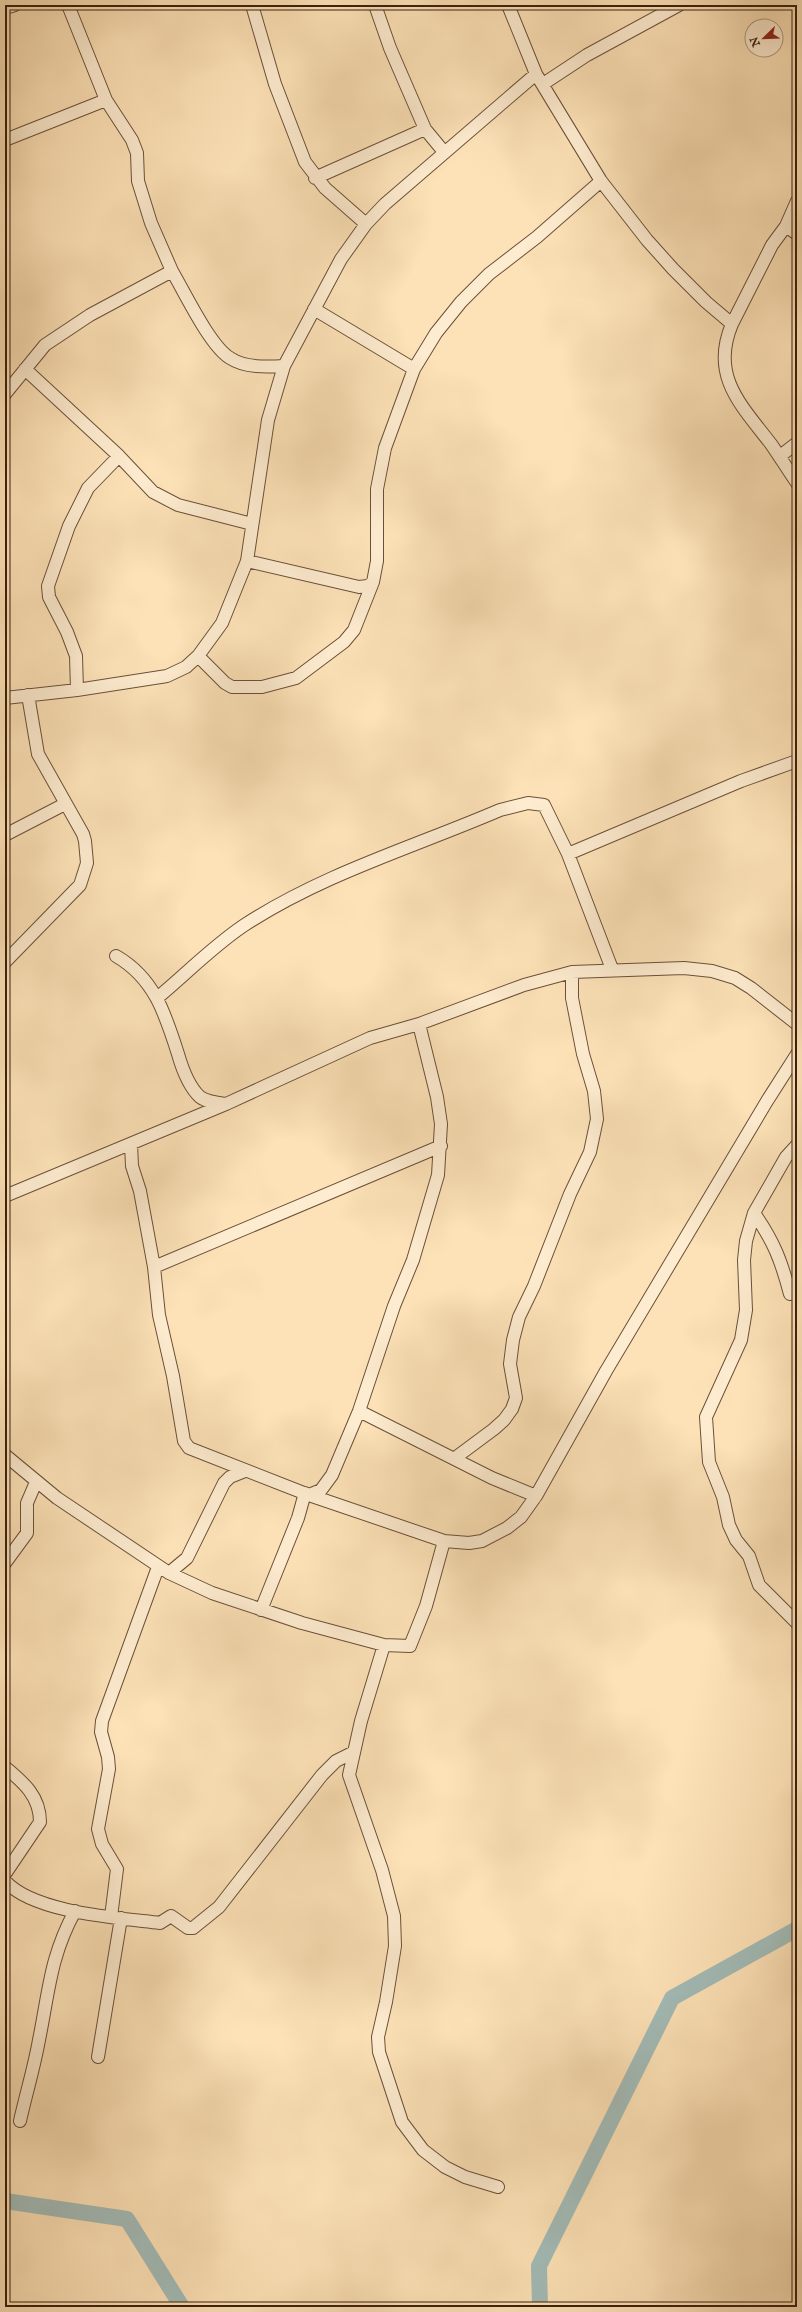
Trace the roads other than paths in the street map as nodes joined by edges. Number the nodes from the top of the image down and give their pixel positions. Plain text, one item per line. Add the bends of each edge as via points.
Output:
1 (15, 5) edge
2 (68, 5) edge
3 (252, 5) edge
4 (375, 5) edge
5 (508, 5) edge
6 (679, 5) edge
7 (5, 8) edge
8 (539, 79) junction
9 (106, 100) junction
10 (425, 129) junction
11 (5, 140) edge
12 (444, 152) junction
13 (315, 178) junction
14 (601, 181) junction
15 (797, 201) edge
16 (366, 224) junction
17 (786, 226) junction
18 (797, 234) edge
19 (172, 272) junction
20 (314, 309) junction
21 (732, 324) junction
22 (284, 366) junction
23 (25, 369) junction
24 (414, 369) junction
25 (5, 394) edge
26 (797, 443) edge
27 (119, 456) junction
28 (780, 456) junction
29 (797, 482) edge
30 (252, 524) junction
31 (248, 562) junction
32 (373, 582) junction
33 (198, 656) junction
34 (77, 690) junction
35 (28, 695) junction
36 (5, 698) edge
37 (794, 762) dead end
38 (65, 804) junction
39 (5, 835) edge
40 (568, 854) junction
41 (116, 956) dead end
42 (5, 962) edge
43 (612, 970) junction
44 (572, 972) junction
45 (157, 998) junction
46 (419, 1024) junction
47 (797, 1024) edge
48 (797, 1054) edge
49 (226, 1104) junction
50 (131, 1144) junction
51 (797, 1145) edge
52 (441, 1146) junction
53 (5, 1196) edge
54 (754, 1213) junction
55 (154, 1267) junction
56 (790, 1294) dead end
57 (359, 1411) junction
58 (5, 1455) edge
59 (455, 1458) junction
60 (245, 1471) junction
61 (36, 1482) junction
62 (307, 1494) junction
63 (536, 1496) junction
64 (444, 1541) junction
65 (5, 1563) edge
66 (158, 1567) junction
67 (169, 1573) junction
68 (261, 1610) junction
69 (797, 1624) edge
70 (384, 1645) junction
71 (354, 1752) junction
72 (5, 1767) edge
73 (5, 1874) edge
74 (5, 1881) edge
75 (76, 1911) junction
76 (116, 1917) junction
77 (98, 2057) dead end
78 (20, 2121) dead end
79 (498, 2187) dead end

1 - 7 street
2 - 9 street
3 - 13 street via 275,84 305,162
4 - 10 street via 390,48
5 - 8 street
6 - 8 street
8 - 12 street
8 - 14 street
9 - 11 street
9 - 19 street via 132,140 137,153 138,181 151,223
10 - 12 street
10 - 13 street
12 - 16 street
13 - 16 street
14 - 21 street via 673,269
14 - 24 street via 537,237 489,274 461,302 436,334
15 - 17 street
16 - 20 street via 341,259
17 - 18 street
17 - 21 street via 772,245
19 - 22 street via 216,346 229,358 256,366
19 - 23 street via 71,326 40,350
20 - 22 street
20 - 24 street
21 - 28 street via 723,353 731,386 739,403
22 - 30 street via 268,420
23 - 25 street
23 - 27 street
24 - 32 street via 385,448 377,489 377,561
26 - 28 street
27 - 30 street via 153,492 167,500
27 - 34 street via 88,488 69,526 48,586 49,597 76,656
28 - 29 street
30 - 31 street
31 - 32 street via 359,587 368,586
31 - 33 street via 222,623
32 - 33 street via 354,630 344,642 296,678 262,687 232,687
33 - 34 street via 186,667 167,676
34 - 35 street
35 - 36 street
35 - 38 street via 38,754
37 - 40 street via 741,781
38 - 39 street
38 - 42 street via 85,841 87,863 84,876 75,892
40 - 43 street
40 - 45 street via 544,805 528,804 500,810 331,878 286,902 218,944
41 - 45 street via 140,972
43 - 44 street
43 - 47 street via 684,968 712,971 735,978
44 - 46 street via 499,994
44 - 59 street via 572,998 598,1119 590,1152 519,1317 510,1364 516,1398 512,1409 504,1420
45 - 49 street via 184,1073 195,1092 206,1100
46 - 49 street via 370,1038
46 - 52 street via 437,1097
48 - 63 street via 645,1305
49 - 50 street
50 - 53 street
50 - 55 street via 132,1166 140,1190
51 - 54 street via 786,1157
52 - 55 street
52 - 57 street via 438,1175 413,1260 394,1306
54 - 56 street via 781,1260
54 - 69 street via 746,1240 746,1310 741,1340 706,1417 707,1451 723,1496 729,1525 736,1540 749,1556 757,1581
55 - 60 street via 158,1315 173,1376 184,1441 193,1452
57 - 59 street
57 - 62 street via 332,1475 321,1490
58 - 61 street
59 - 63 street
60 - 62 street
60 - 67 street via 224,1483 188,1558
61 - 65 street via 27,1503 27,1533
61 - 66 street
62 - 64 street
62 - 68 street
63 - 64 street via 521,1517 507,1528 482,1541
64 - 70 street via 426,1606 410,1646
66 - 67 street
66 - 76 street via 102,1721 101,1732 109,1769 98,1830 102,1844 117,1869
67 - 68 street via 212,1593
68 - 70 street
70 - 71 street
71 - 76 street via 336,1761 322,1775 219,1907 195,1927 188,1928 170,1916 160,1923
71 - 79 street via 349,1775 382,1870 394,1916 395,1946 378,2037 382,2065 402,2122 423,2150 445,2167 465,2177
72 - 73 street via 26,1784 35,1798 40,1822
74 - 75 street via 14,1889 44,1904
75 - 76 street
75 - 78 street via 62,1936 51,1971 34,2065
76 - 77 street

